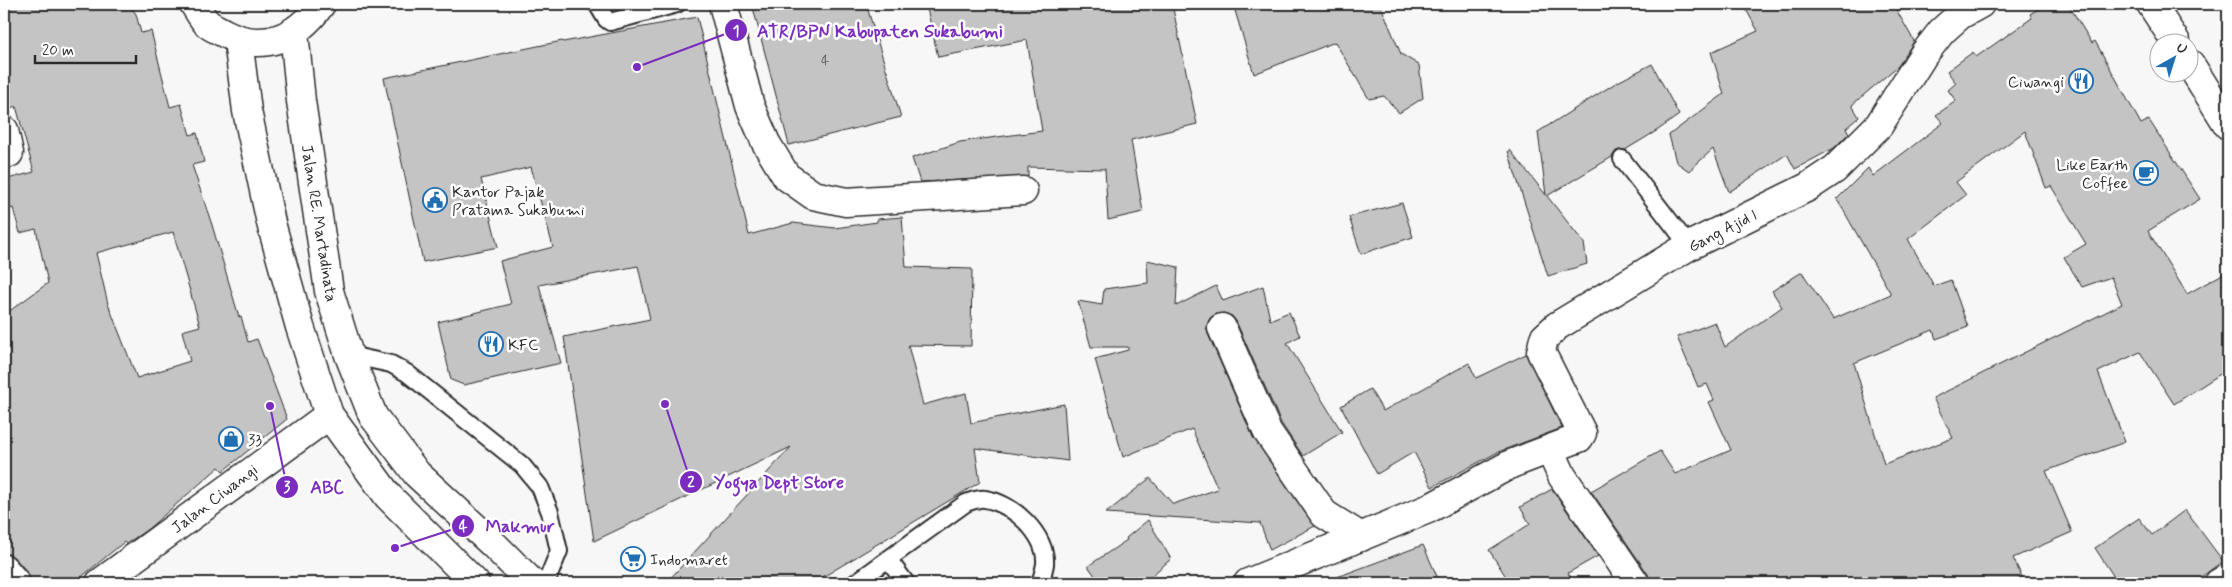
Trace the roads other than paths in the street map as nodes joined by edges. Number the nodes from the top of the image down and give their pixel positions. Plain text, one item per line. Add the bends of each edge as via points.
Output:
1 (194, 4) edge
2 (321, 4) edge
3 (598, 4) edge
4 (677, 4) edge
5 (723, 4) edge
6 (1980, 4) edge
7 (2151, 4) edge
8 (294, 32) junction
9 (2169, 32) edge
10 (238, 40) junction
11 (2200, 80) edge
12 (2228, 125) edge
13 (1622, 159) dead end
14 (1023, 191) dead end
15 (1690, 246) junction
16 (1222, 328) dead end
17 (349, 355) junction
18 (329, 415) junction
19 (1550, 449) junction
20 (1361, 537) junction
21 (888, 559) junction
22 (4, 570) edge
23 (2228, 578) edge
24 (16, 583) edge
25 (100, 583) edge
26 (475, 583) edge
27 (532, 583) edge
28 (546, 583) edge
29 (855, 583) edge
30 (906, 583) edge
31 (1040, 583) edge
32 (1248, 583) edge
33 (1635, 583) edge
34 (2219, 583) edge

1 - 10 street via 207,24
2 - 8 street
3 - 4 lane via 610,22
5 - 14 street via 750,106 766,143 786,176 813,195 846,202
6 - 15 street, Gang Ajid l via 1942,31 1879,125 1835,169 1808,187
7 - 9 street
8 - 10 street via 276,40 257,43
8 - 17 street, Jalan RE. Martadinata via 329,291
10 - 18 street via 247,111 271,223
11 - 12 street
13 - 15 lane
15 - 19 street, Gang Ajid l via 1557,326 1544,338 1541,352 1582,433 1579,438
16 - 20 street via 1267,431 1324,514
17 - 27 street, Jalan RE. Martadinata via 373,416 416,474
17 - 28 lane via 391,364 407,373 522,465 540,487 550,512 559,552
18 - 25 street, Jalan Ciwangi
18 - 26 street via 388,496
19 - 20 street via 1511,464 1428,509
19 - 33 street via 1562,476
20 - 32 street
21 - 29 lane
21 - 30 lane
21 - 31 lane via 966,503 983,499 1000,503 1021,517 1038,535 1045,563
22 - 24 street
23 - 34 street

